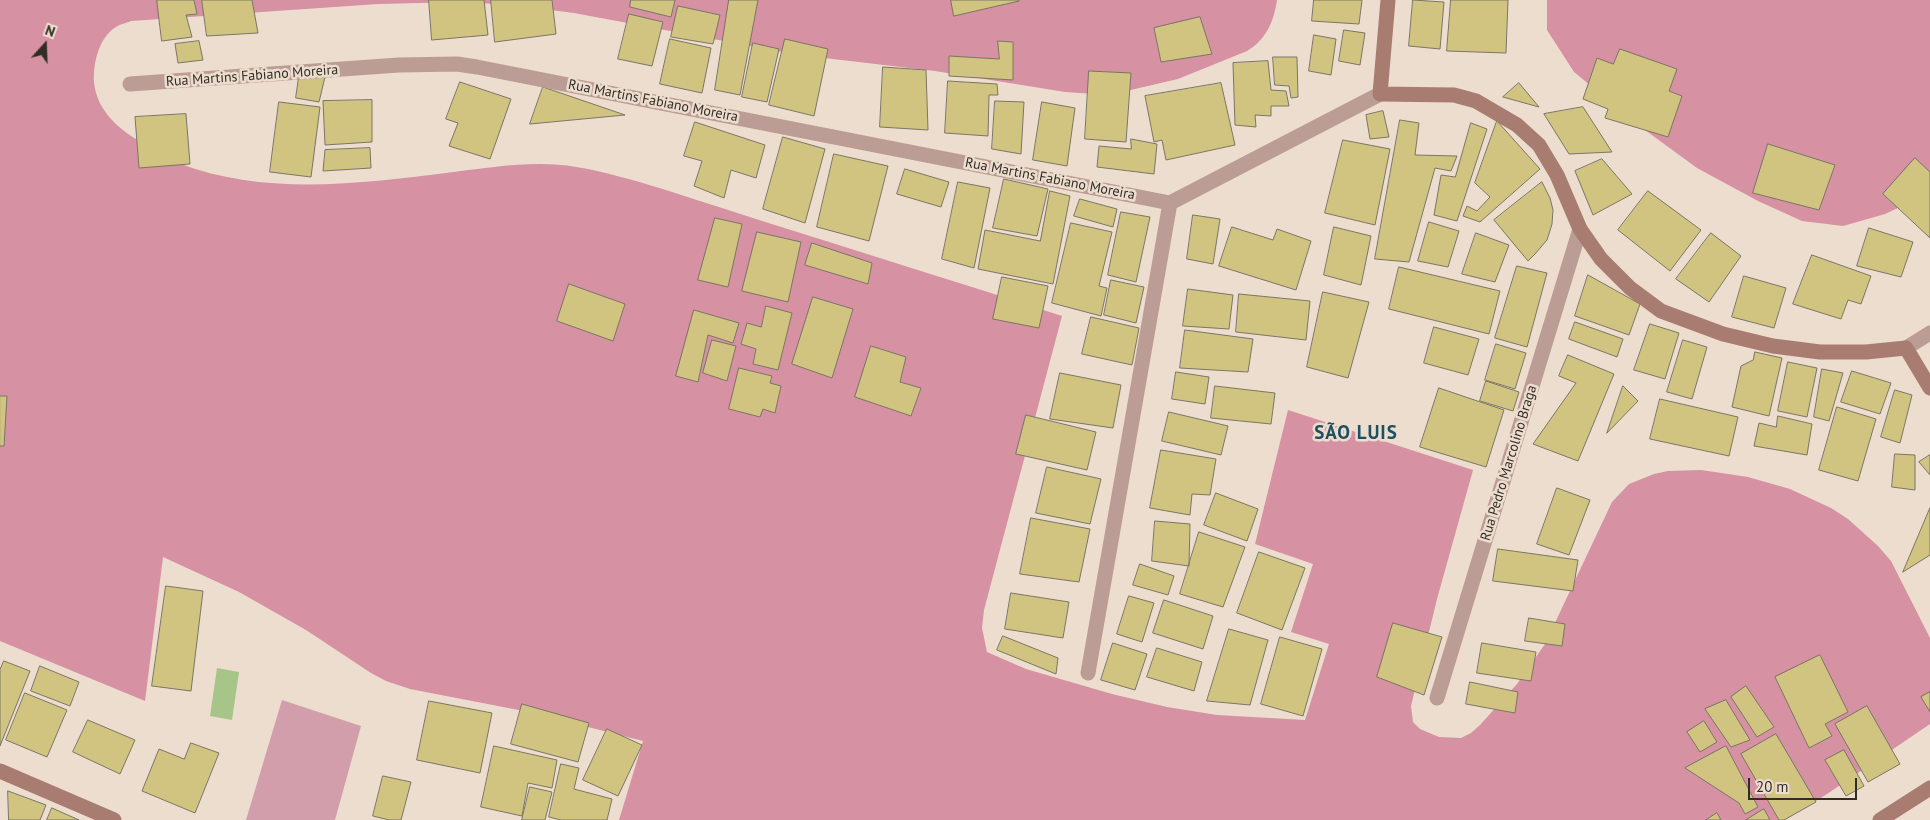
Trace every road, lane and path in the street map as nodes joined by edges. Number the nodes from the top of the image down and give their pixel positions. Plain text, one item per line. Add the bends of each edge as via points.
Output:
1 (1388, 0) edge
2 (130, 84) dead end
3 (1380, 94) junction
4 (1170, 203) junction
5 (1580, 229) junction
6 (1930, 333) edge
7 (1906, 348) junction
8 (1930, 388) edge
9 (1088, 673) dead end
10 (1437, 698) dead end
11 (0, 771) edge
12 (1930, 788) edge
13 (114, 820) edge
14 (1880, 820) edge

1 - 3 street
2 - 4 street, Rua Martins Fabiano Moreira via 399,66 477,66
3 - 4 street
3 - 5 street via 1454,95 1476,101 1517,125 1534,140 1557,175
4 - 9 street
5 - 7 street via 1601,259 1630,288 1661,311 1723,334 1773,346 1820,352
5 - 10 street, Rua Pedro Marcolino Braga
6 - 7 street
7 - 8 street
11 - 13 street
12 - 14 street

